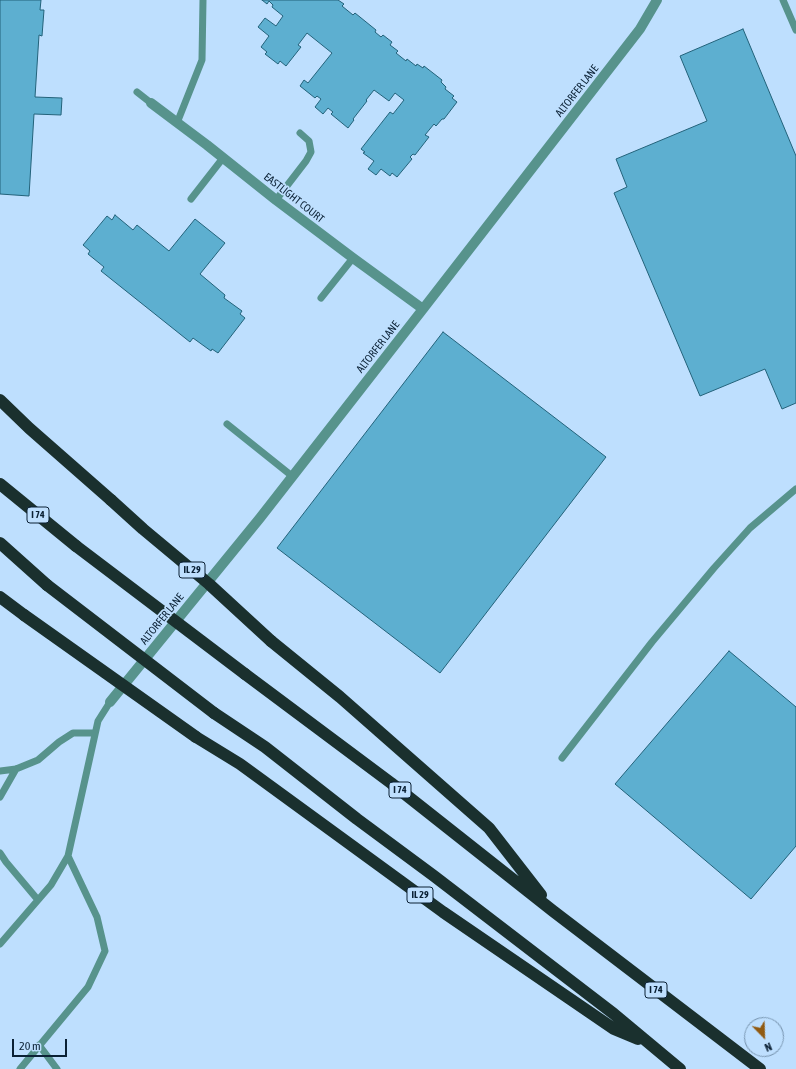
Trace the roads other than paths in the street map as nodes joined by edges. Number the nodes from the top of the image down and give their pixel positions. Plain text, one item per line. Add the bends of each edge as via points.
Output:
1 (203, 0) edge
2 (657, 0) edge
3 (783, 0) edge
4 (796, 30) edge
5 (137, 92) dead end
6 (151, 103) joint
7 (178, 123) junction
8 (300, 133) dead end
9 (223, 158) junction
10 (191, 199) dead end
11 (276, 200) junction
12 (353, 258) junction
13 (321, 298) dead end
14 (423, 309) junction
15 (0, 400) edge
16 (227, 424) dead end
17 (292, 476) junction
18 (0, 484) edge
19 (796, 489) edge
20 (0, 544) edge
21 (0, 597) edge
22 (110, 702) joint
23 (95, 732) junction
24 (562, 758) dead end
25 (16, 769) junction
26 (0, 771) edge
27 (0, 797) edge
28 (0, 853) edge
29 (68, 856) junction
30 (38, 900) junction
31 (553, 911) junction
32 (0, 944) edge
33 (650, 1044) junction
34 (40, 1045) junction
35 (20, 1069) edge
36 (56, 1069) edge
37 (680, 1069) edge
38 (760, 1069) edge

1 - 7 lane via 202,60
2 - 14 street, ALTORFER LANE via 640,29
3 - 4 lane
5 - 6 lane
6 - 7 street, EASTLIGHT COURT
7 - 9 street, EASTLIGHT COURT
8 - 11 lane via 308,141 311,152
9 - 10 lane
9 - 11 street, EASTLIGHT COURT
11 - 12 street, EASTLIGHT COURT
12 - 13 lane
12 - 14 street, EASTLIGHT COURT
14 - 17 street, ALTORFER LANE
15 - 31 highway, IL 29, bridge via 143,529 489,828
16 - 17 lane
17 - 22 street, ALTORFER LANE
18 - 31 highway, I 74, bridge via 76,546 391,783
19 - 24 lane via 750,528 714,568 652,642
20 - 33 highway, bridge via 47,585 214,713 265,746
21 - 33 highway, IL 29, bridge via 196,737 240,764 443,912 614,1029
22 - 23 lane via 98,721
23 - 25 lane via 73,733 58,742 38,760
23 - 29 lane
25 - 26 lane
25 - 27 lane
28 - 30 lane
29 - 30 lane via 51,885
29 - 34 lane via 97,917 105,951 88,987
30 - 32 lane
31 - 38 highway, I 74
33 - 37 highway
34 - 35 lane
34 - 36 lane

